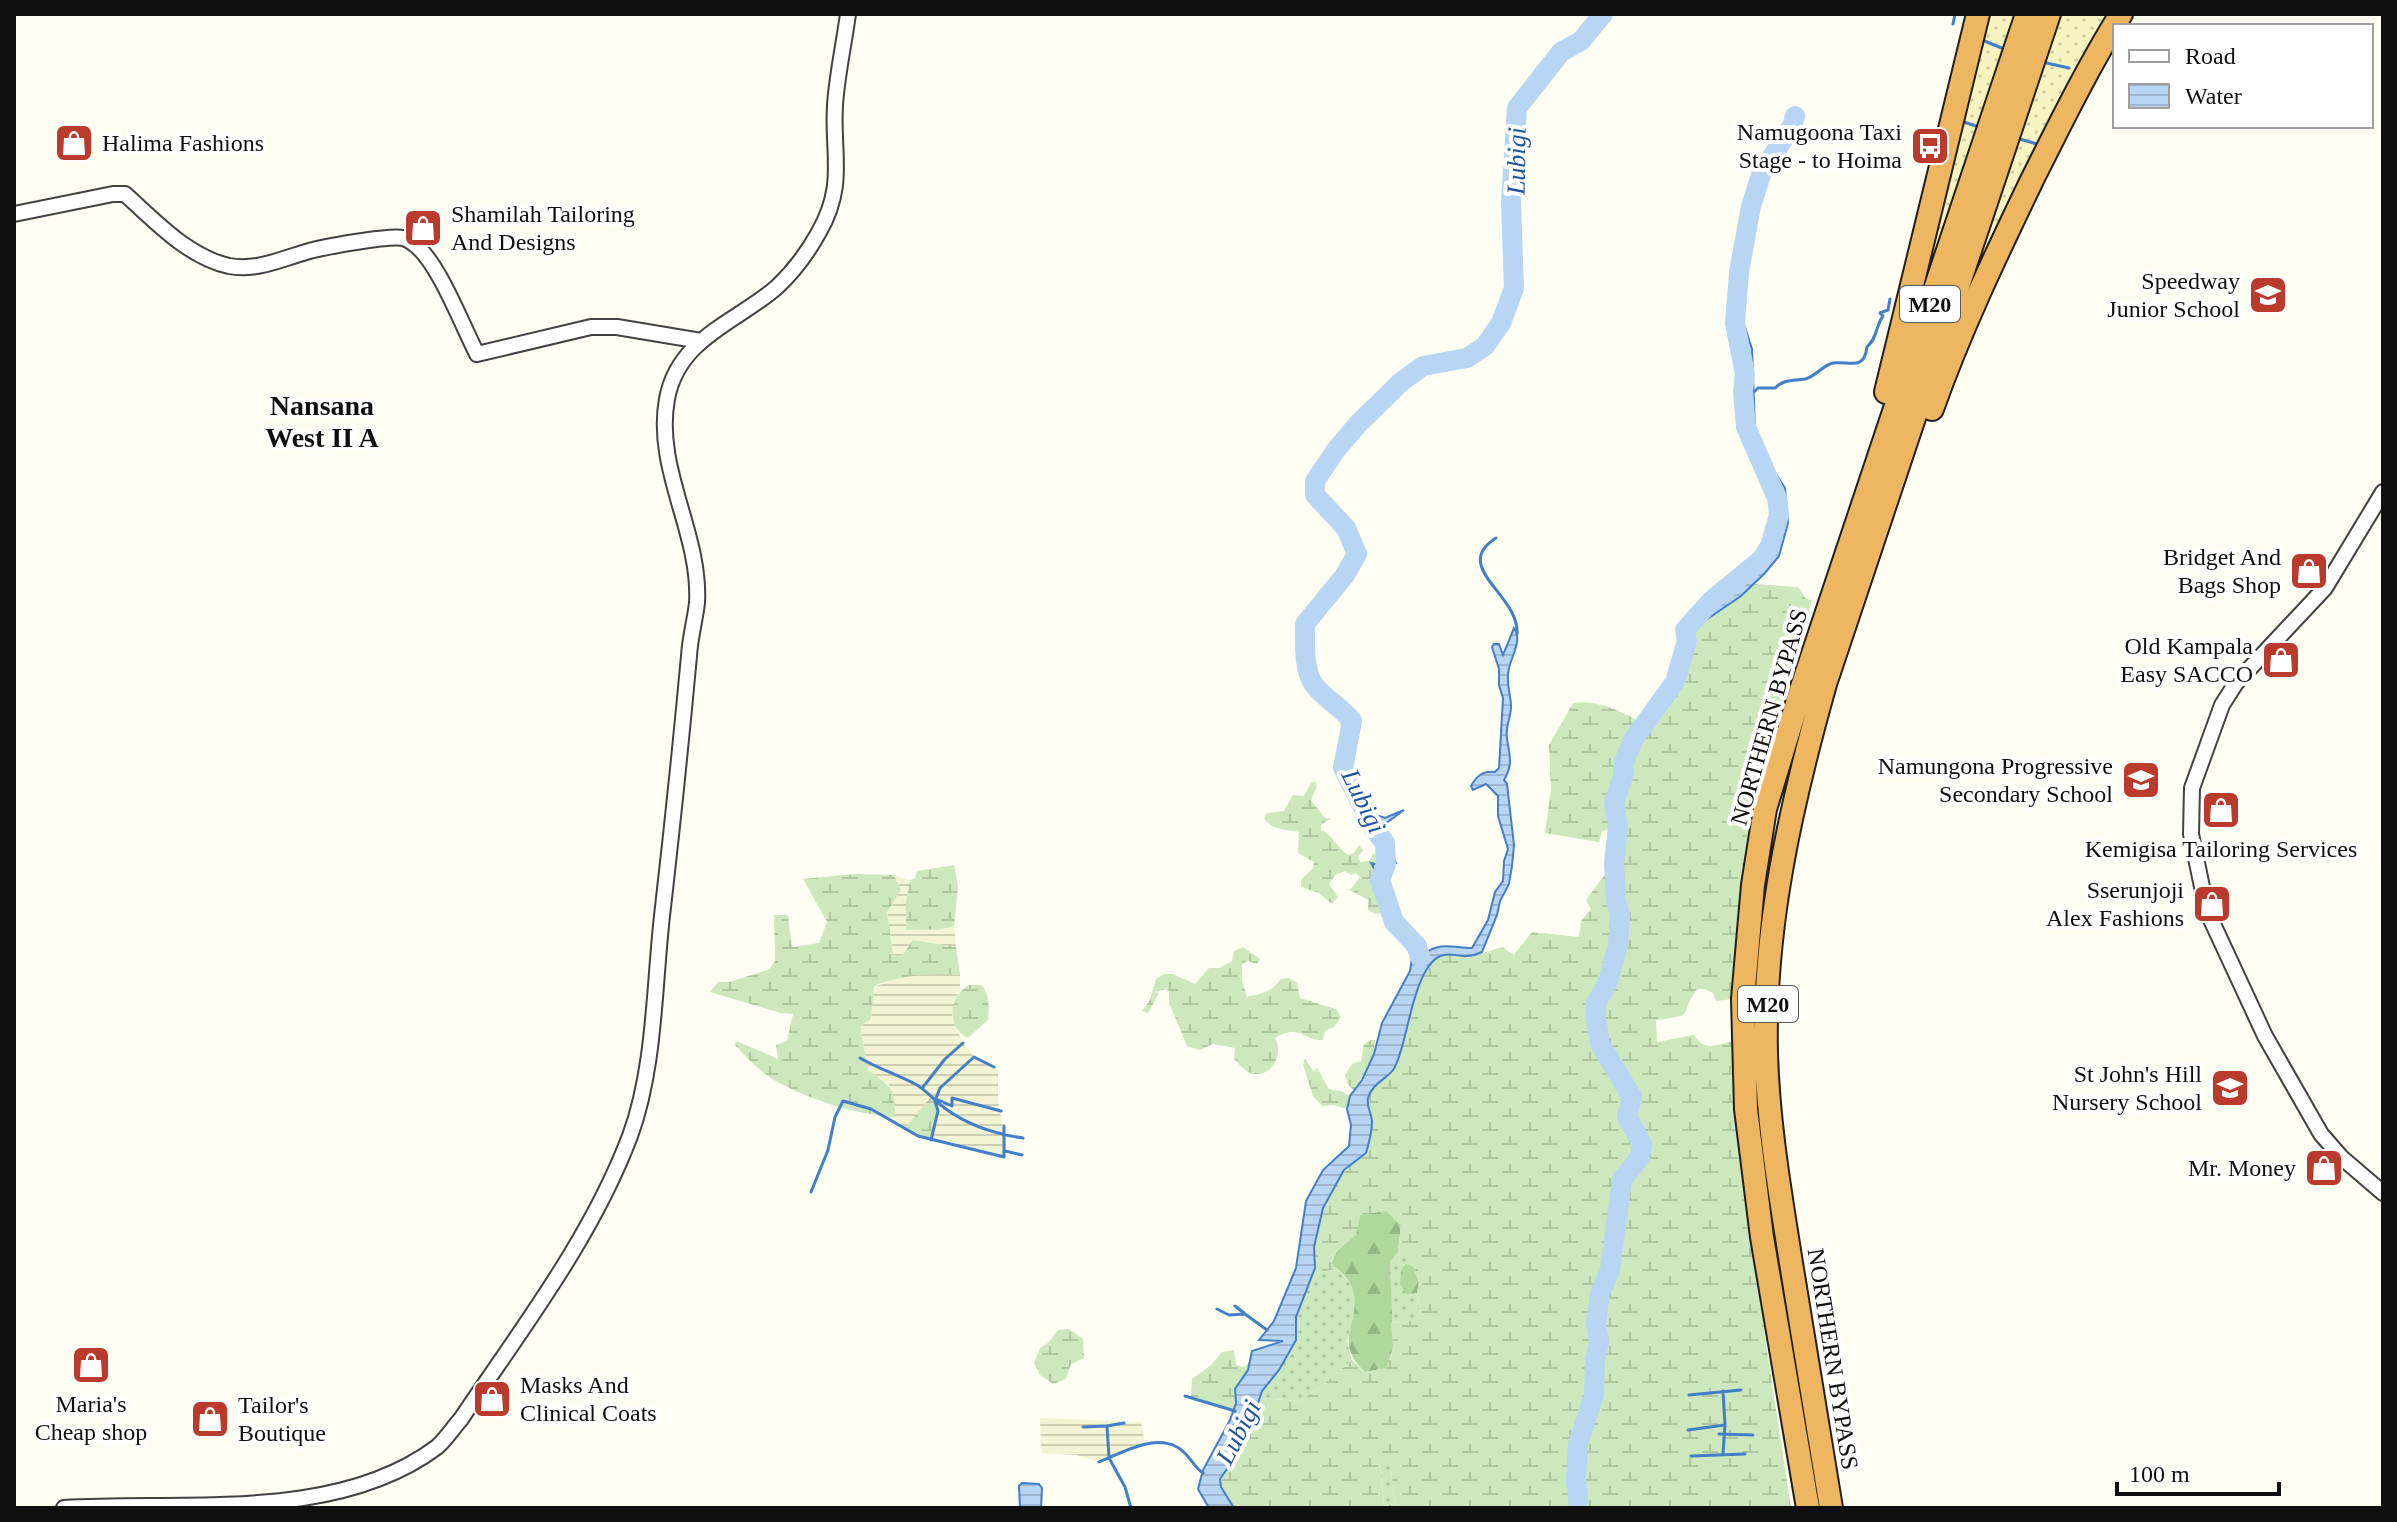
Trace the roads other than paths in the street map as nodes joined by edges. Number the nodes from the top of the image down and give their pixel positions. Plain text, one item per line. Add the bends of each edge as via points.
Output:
1 (848, 14) edge
2 (1976, 14) edge
3 (2027, 14) edge
4 (2049, 14) edge
5 (2113, 28) edge
6 (14, 214) edge
7 (701, 341) junction
8 (2383, 492) edge
9 (1883, 510) junction
10 (1833, 593) junction
11 (2383, 1193) edge
12 (64, 1508) edge
13 (1808, 1508) edge
14 (1831, 1508) edge

1 - 7 street via 836,95 835,193 825,221 806,254 776,288
2 - 10 highway via 1891,375 1838,541
3 - 10 highway, NORTHERN BYPASS / M20
4 - 9 highway, NORTHERN BYPASS / M20
5 - 9 highway via 2008,230 1910,465
6 - 7 street via 125,194 194,250 245,268 308,251 403,238 428,260 477,354 591,327
7 - 12 street via 672,384 665,421 697,603 654,1006 638,1111 607,1191 576,1248 461,1419 439,1445 379,1482 292,1505
8 - 11 street via 2325,588 2236,683 2222,705 2192,788 2191,834 2207,911 2248,1003 2329,1144
9 - 14 highway, NORTHERN BYPASS / M20 via 1795,794 1777,883 1769,965 1766,1050 1773,1148
10 - 13 highway, NORTHERN BYPASS / M20 via 1765,809 1743,999 1746,1109 1758,1209

